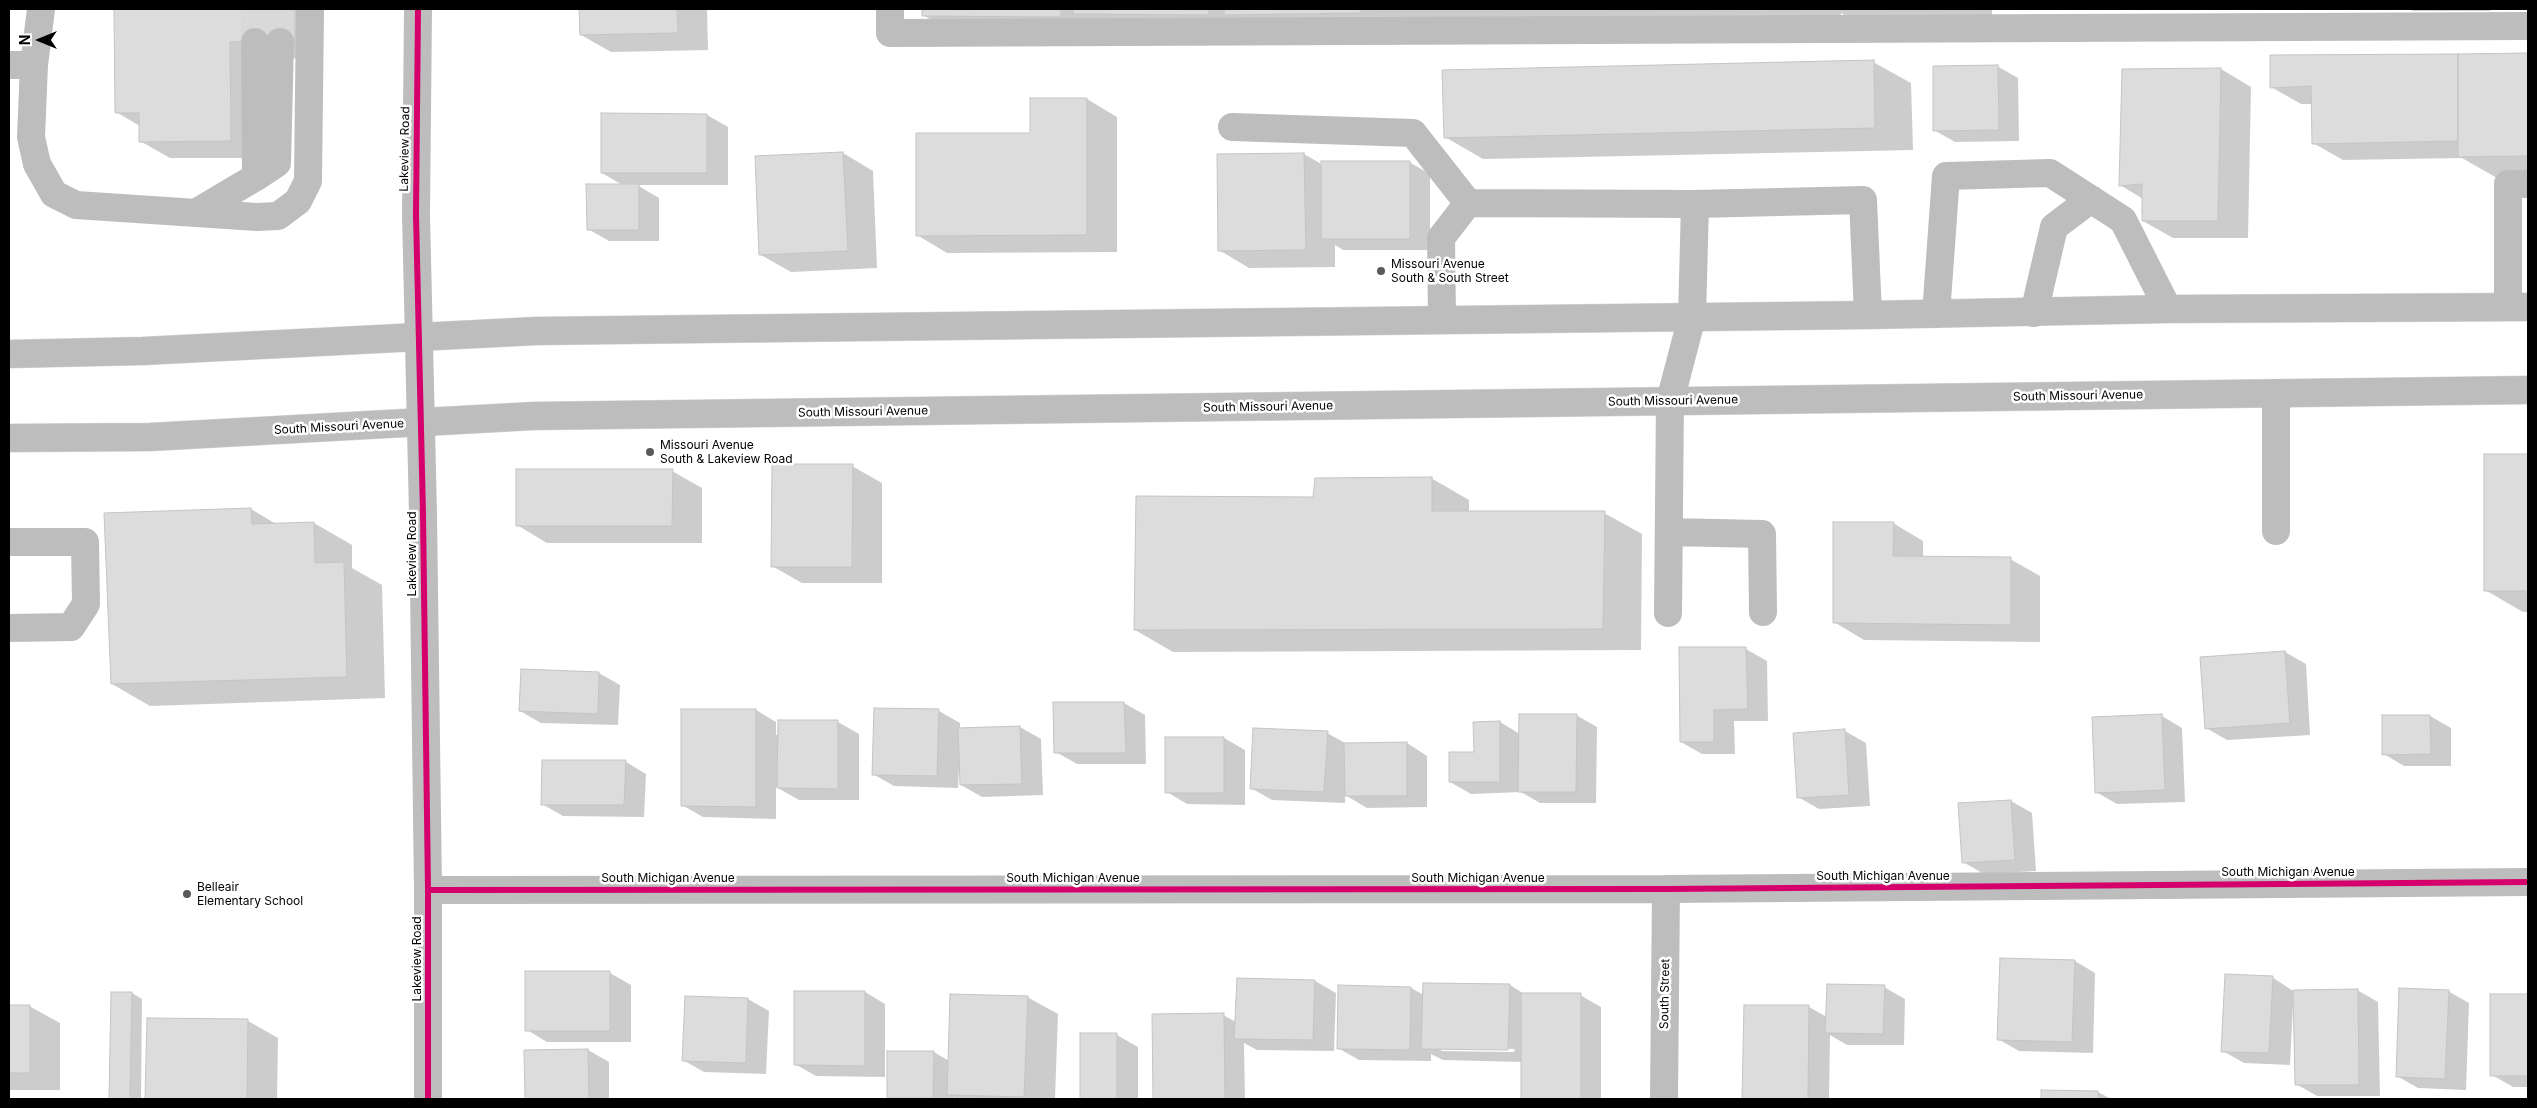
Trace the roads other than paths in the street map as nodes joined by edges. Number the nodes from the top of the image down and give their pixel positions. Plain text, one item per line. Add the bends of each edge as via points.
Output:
1 (41, 9) edge
2 (310, 9) edge
3 (418, 9) edge
4 (890, 9) edge
5 (2528, 26) edge
6 (267, 42) tunnel mouth
7 (21, 65) edge
8 (1232, 126) dead end
9 (2528, 184) edge
10 (2091, 200) junction
11 (1468, 203) junction
12 (1695, 204) junction
13 (197, 212) junction
14 (2518, 307) edge
15 (2168, 309) junction
16 (2034, 312) junction
17 (1936, 314) junction
18 (1868, 315) junction
19 (1692, 317) junction
20 (1442, 319) junction
21 (420, 337) junction
22 (9, 354) edge
23 (2528, 390) edge
24 (2276, 393) junction
25 (1670, 401) junction
26 (421, 422) junction
27 (9, 438) edge
28 (2276, 531) dead end
29 (1669, 532) junction
30 (9, 542) edge
31 (1763, 612) dead end
32 (1668, 613) dead end
33 (9, 628) edge
34 (2528, 882) edge
35 (1666, 889) junction
36 (428, 890) junction
37 (428, 1099) edge
38 (1664, 1099) edge

1 - 7 main road
2 - 13 main road via 308,181 298,201 278,216
3 - 21 main road, Lakeview Road via 416,215
4 - 5 main road via 890,33
6 - 13 main road via 256,177
7 - 13 main road via 37,164 54,194 76,205
8 - 11 main road via 1413,133
9 - 14 main road via 2508,184
10 - 15 main road via 2123,220
10 - 16 main road via 2054,227
10 - 17 main road via 2050,173 1946,176
11 - 12 main road
11 - 20 main road via 1441,238
12 - 18 main road via 1863,200
12 - 19 main road
14 - 15 main road
15 - 16 main road
16 - 17 main road
17 - 18 main road
18 - 19 main road
19 - 20 main road
19 - 25 main road
20 - 21 main road via 536,331
21 - 22 main road
21 - 26 main road, Lakeview Road
23 - 24 main road, South Missouri Avenue
24 - 25 main road, South Missouri Avenue
24 - 28 main road
25 - 26 main road, South Missouri Avenue via 553,416
25 - 29 main road
26 - 27 main road, South Missouri Avenue via 150,436
26 - 36 main road, Lakeview Road
29 - 31 main road via 1762,534
29 - 32 main road
30 - 33 main road via 85,542 86,604 71,627
34 - 35 main road, South Michigan Avenue
35 - 36 main road, South Michigan Avenue
35 - 38 main road, South Street
36 - 37 main road, Lakeview Road

